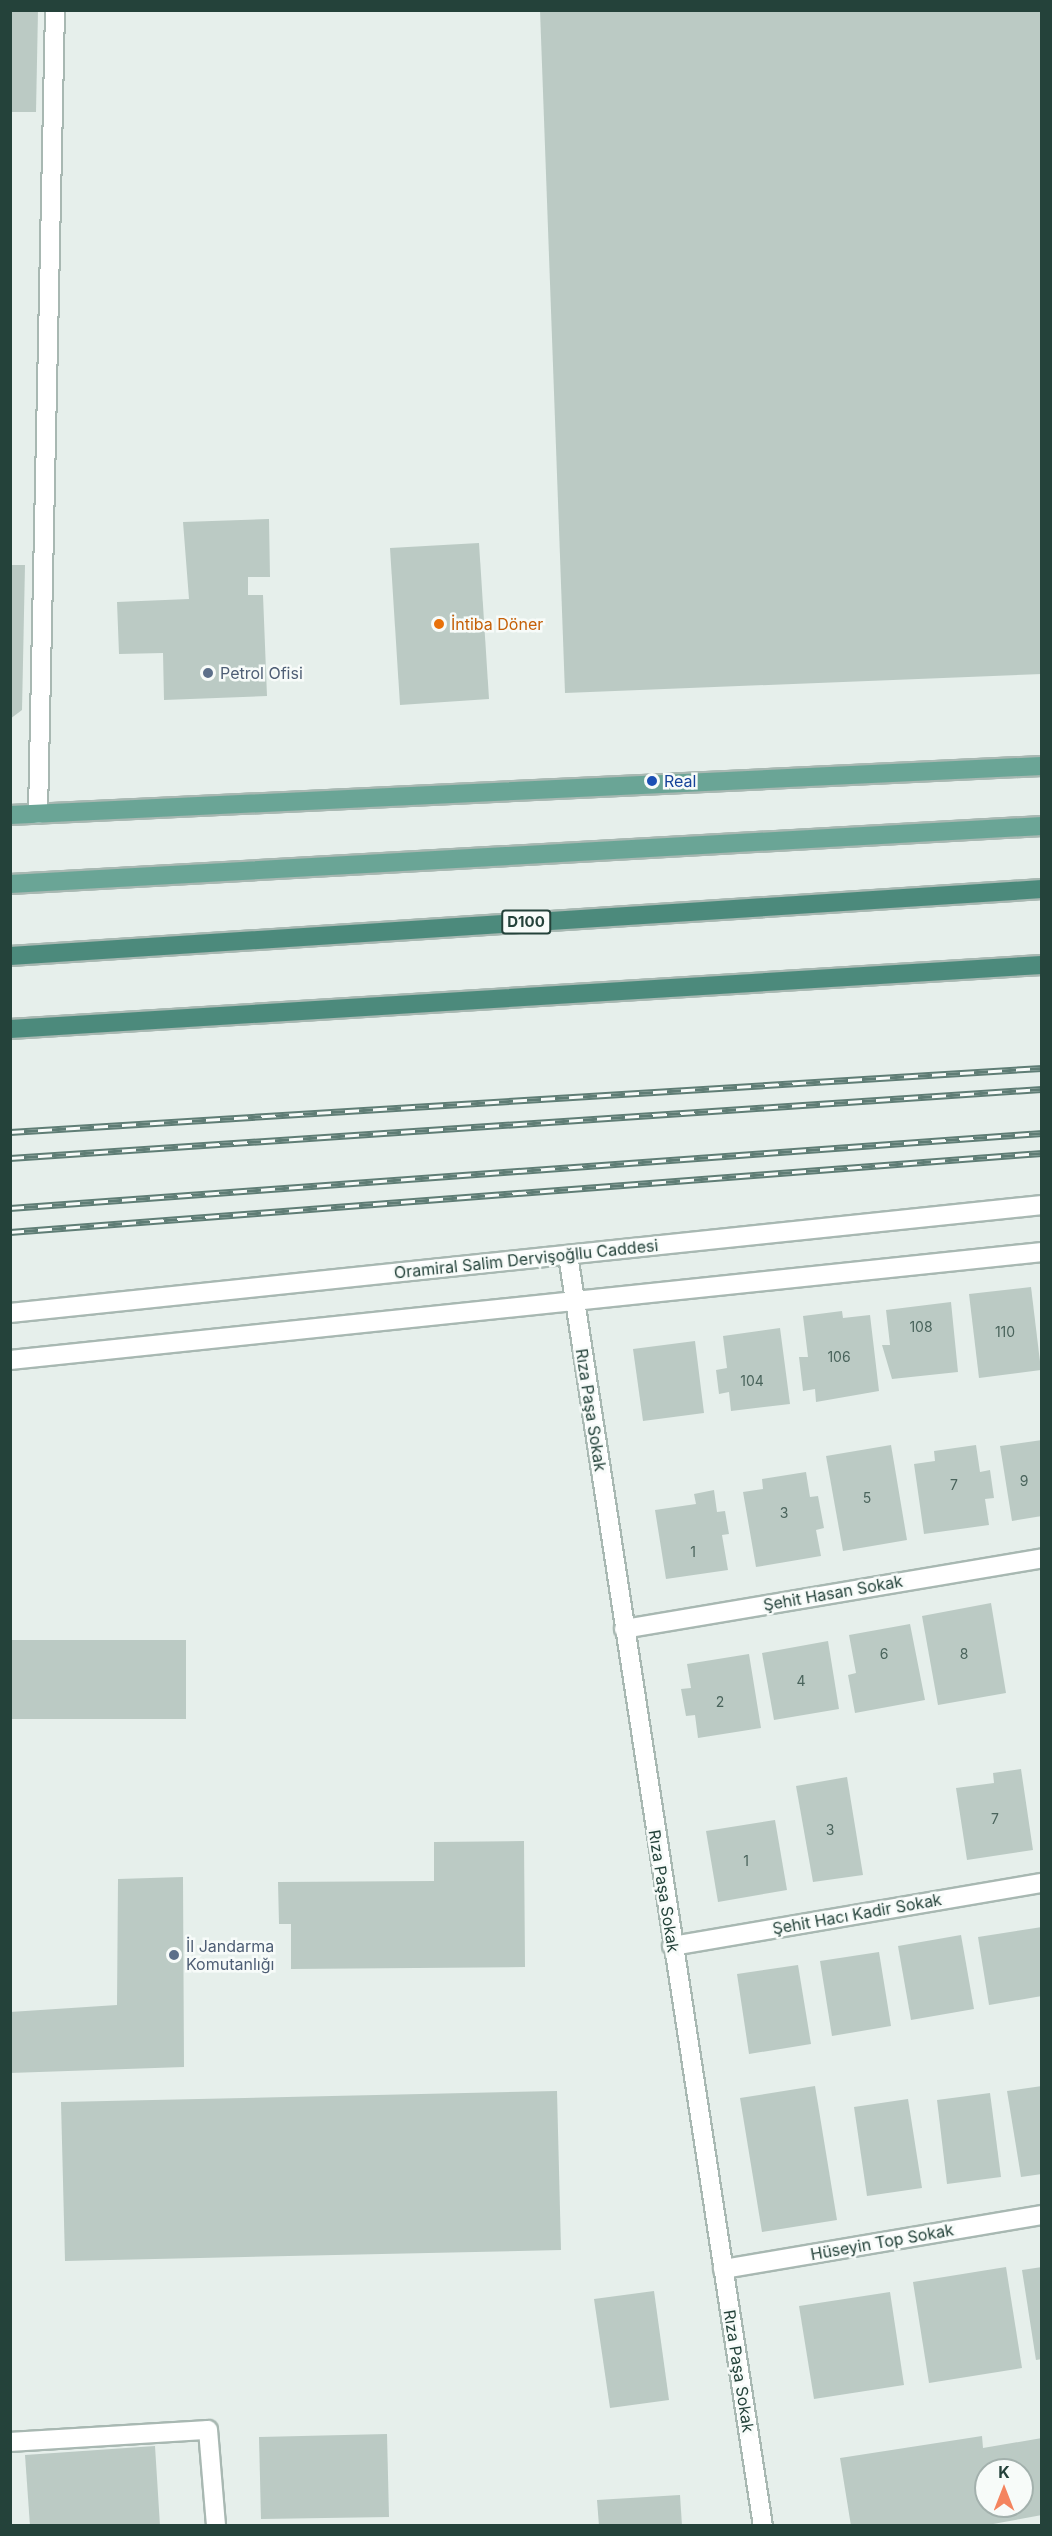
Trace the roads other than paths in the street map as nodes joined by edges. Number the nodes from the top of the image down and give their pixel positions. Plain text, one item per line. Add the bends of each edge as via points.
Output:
1 (55, 10) edge
2 (1041, 766) edge
3 (38, 814) junction
4 (10, 815) edge
5 (1041, 826) edge
6 (10, 884) edge
7 (1041, 889) edge
8 (10, 956) edge
9 (1041, 965) edge
10 (10, 1029) edge
11 (1041, 1205) edge
12 (1041, 1252) edge
13 (568, 1255) junction
14 (574, 1301) junction
15 (10, 1313) edge
16 (10, 1360) edge
17 (1041, 1558) edge
18 (624, 1629) junction
19 (1041, 1883) edge
20 (672, 1946) junction
21 (1041, 2215) edge
22 (723, 2269) junction
23 (10, 2442) edge
24 (216, 2526) edge
25 (763, 2526) edge

1 - 3 street
2 - 3 main road via 652,781
3 - 4 main road
5 - 6 main road
7 - 8 highway, D100
9 - 10 highway
11 - 13 street, Oramiral Salim Dervişoğllu Caddesi
12 - 14 street
13 - 14 street, Rıza Paşa Sokak
13 - 15 street, Oramiral Salim Dervişoğllu Caddesi
14 - 16 street
14 - 18 street, Rıza Paşa Sokak
17 - 18 street, Şehit Hasan Sokak
18 - 20 street, Rıza Paşa Sokak
19 - 20 street, Şehit Hacı Kadir Sokak
20 - 22 street, Rıza Paşa Sokak
21 - 22 street, Hüseyin Top Sokak
22 - 25 street, Rıza Paşa Sokak
23 - 24 street via 208,2430

